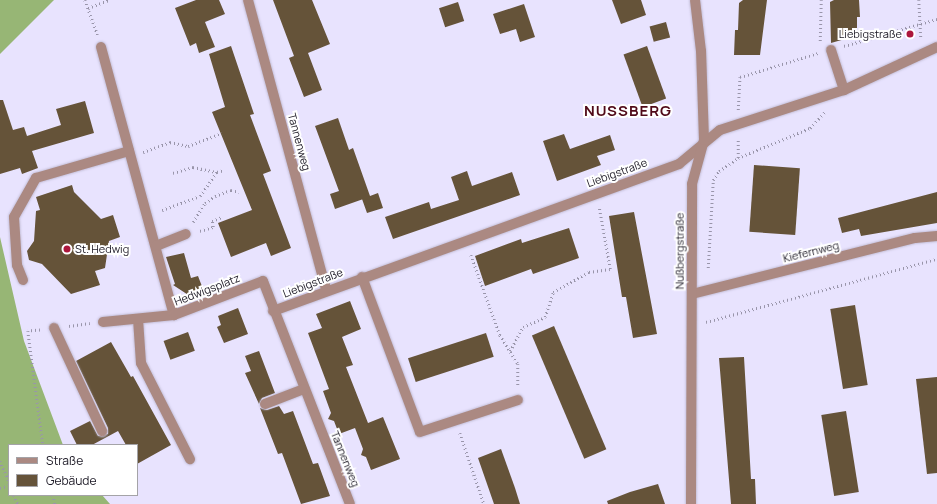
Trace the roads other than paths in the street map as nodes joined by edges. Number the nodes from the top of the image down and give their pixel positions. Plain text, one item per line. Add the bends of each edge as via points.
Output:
1 (248, 0) edge
2 (695, 0) edge
3 (101, 47) road end
4 (937, 47) edge
5 (831, 50) dead end
6 (844, 90) junction
7 (704, 140) junction
8 (129, 151) junction
9 (189, 233) road end
10 (937, 236) edge
11 (156, 246) junction
12 (362, 277) junction
13 (23, 280) dead end
14 (326, 290) junction
15 (692, 294) junction
16 (274, 311) junction
17 (174, 315) junction
18 (138, 318) junction
19 (103, 322) road end
20 (54, 328) road end
21 (304, 389) junction
22 (518, 400) road end
23 (265, 404) dead end
24 (102, 431) dead end
25 (190, 459) dead end
26 (350, 504) edge
27 (691, 504) edge

1 - 14 street, Tannenweg
2 - 7 street, Nußbergstraße via 701,51
3 - 8 street
4 - 6 street, Liebigstraße
5 - 6 street
6 - 7 street, Liebigstraße via 738,123
7 - 12 street, Liebigstraße via 678,164
7 - 15 street, Nußbergstraße via 692,184
8 - 11 street
8 - 13 street via 36,178 14,217 17,265
9 - 11 street
10 - 15 street, Kiefernweg via 915,238
11 - 17 street
12 - 14 street, Liebigstraße
12 - 22 street via 420,432
14 - 16 street, Liebigstraße
15 - 27 street, Nußbergstraße
16 - 17 street, Hedwigsplatz via 263,281
16 - 21 street, Tannenweg
17 - 18 street, Hedwigsplatz
18 - 19 street, Hedwigsplatz
18 - 25 street via 142,363
20 - 24 street
21 - 23 street
21 - 26 street, Tannenweg

